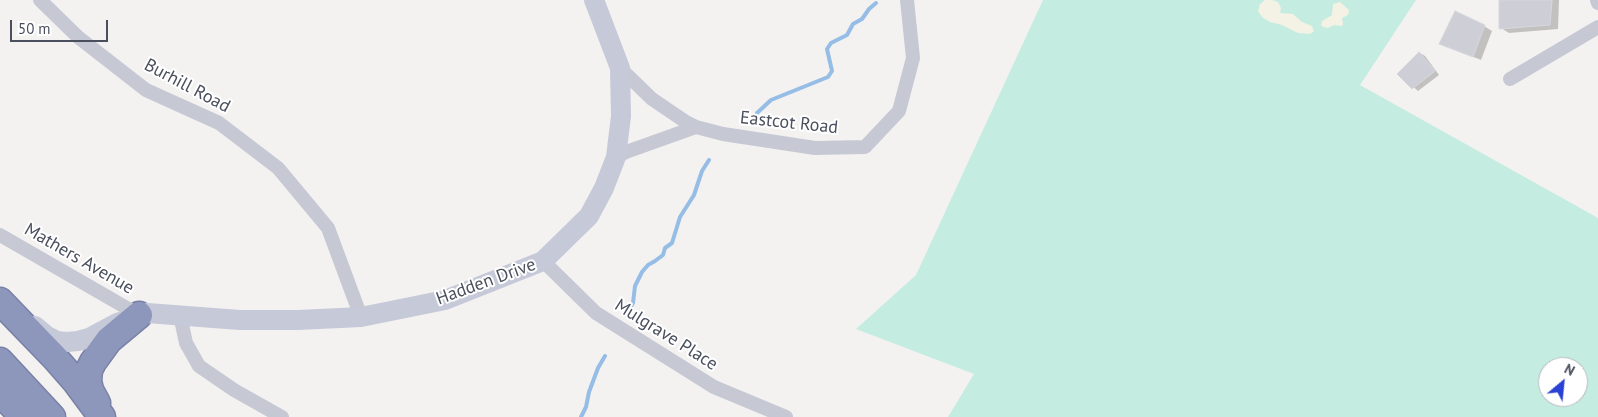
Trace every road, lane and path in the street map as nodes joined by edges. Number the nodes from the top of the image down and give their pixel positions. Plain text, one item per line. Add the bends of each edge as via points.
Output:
1 (40, 0) edge
2 (594, 0) edge
3 (907, 0) edge
4 (1598, 27) edge
5 (620, 68) junction
6 (1510, 79) dead end
7 (696, 127) junction
8 (616, 157) junction
9 (0, 235) edge
10 (543, 261) junction
11 (0, 299) edge
12 (139, 315) junction
13 (180, 315) junction
14 (361, 317) junction
15 (0, 361) edge
16 (0, 392) edge
17 (23, 417) edge
18 (52, 417) edge
19 (103, 417) edge
20 (282, 417) edge
21 (786, 417) edge

1 - 14 street, Burhill Road via 78,37 146,90 218,123 278,168 328,228
2 - 5 street, Hadden Drive
3 - 7 street, Eastcot Road via 913,58 899,111 865,147 815,148
4 - 6 street
5 - 7 street, Eastcot Road via 652,99
5 - 8 street, Hadden Drive via 621,116
7 - 8 street
8 - 10 street, Hadden Drive via 589,216
9 - 12 street, Mathers Avenue
10 - 14 street, Hadden Drive via 445,300
10 - 21 street, Mulgrave Place via 596,313 714,387
11 - 12 street, Hadden Drive via 57,341 89,338
11 - 19 highway via 76,382
12 - 13 street, Hadden Drive
12 - 19 highway via 108,340 89,370 90,390
13 - 14 street, Hadden Drive via 240,320
13 - 20 street via 186,343 199,366
15 - 18 highway
16 - 17 highway

